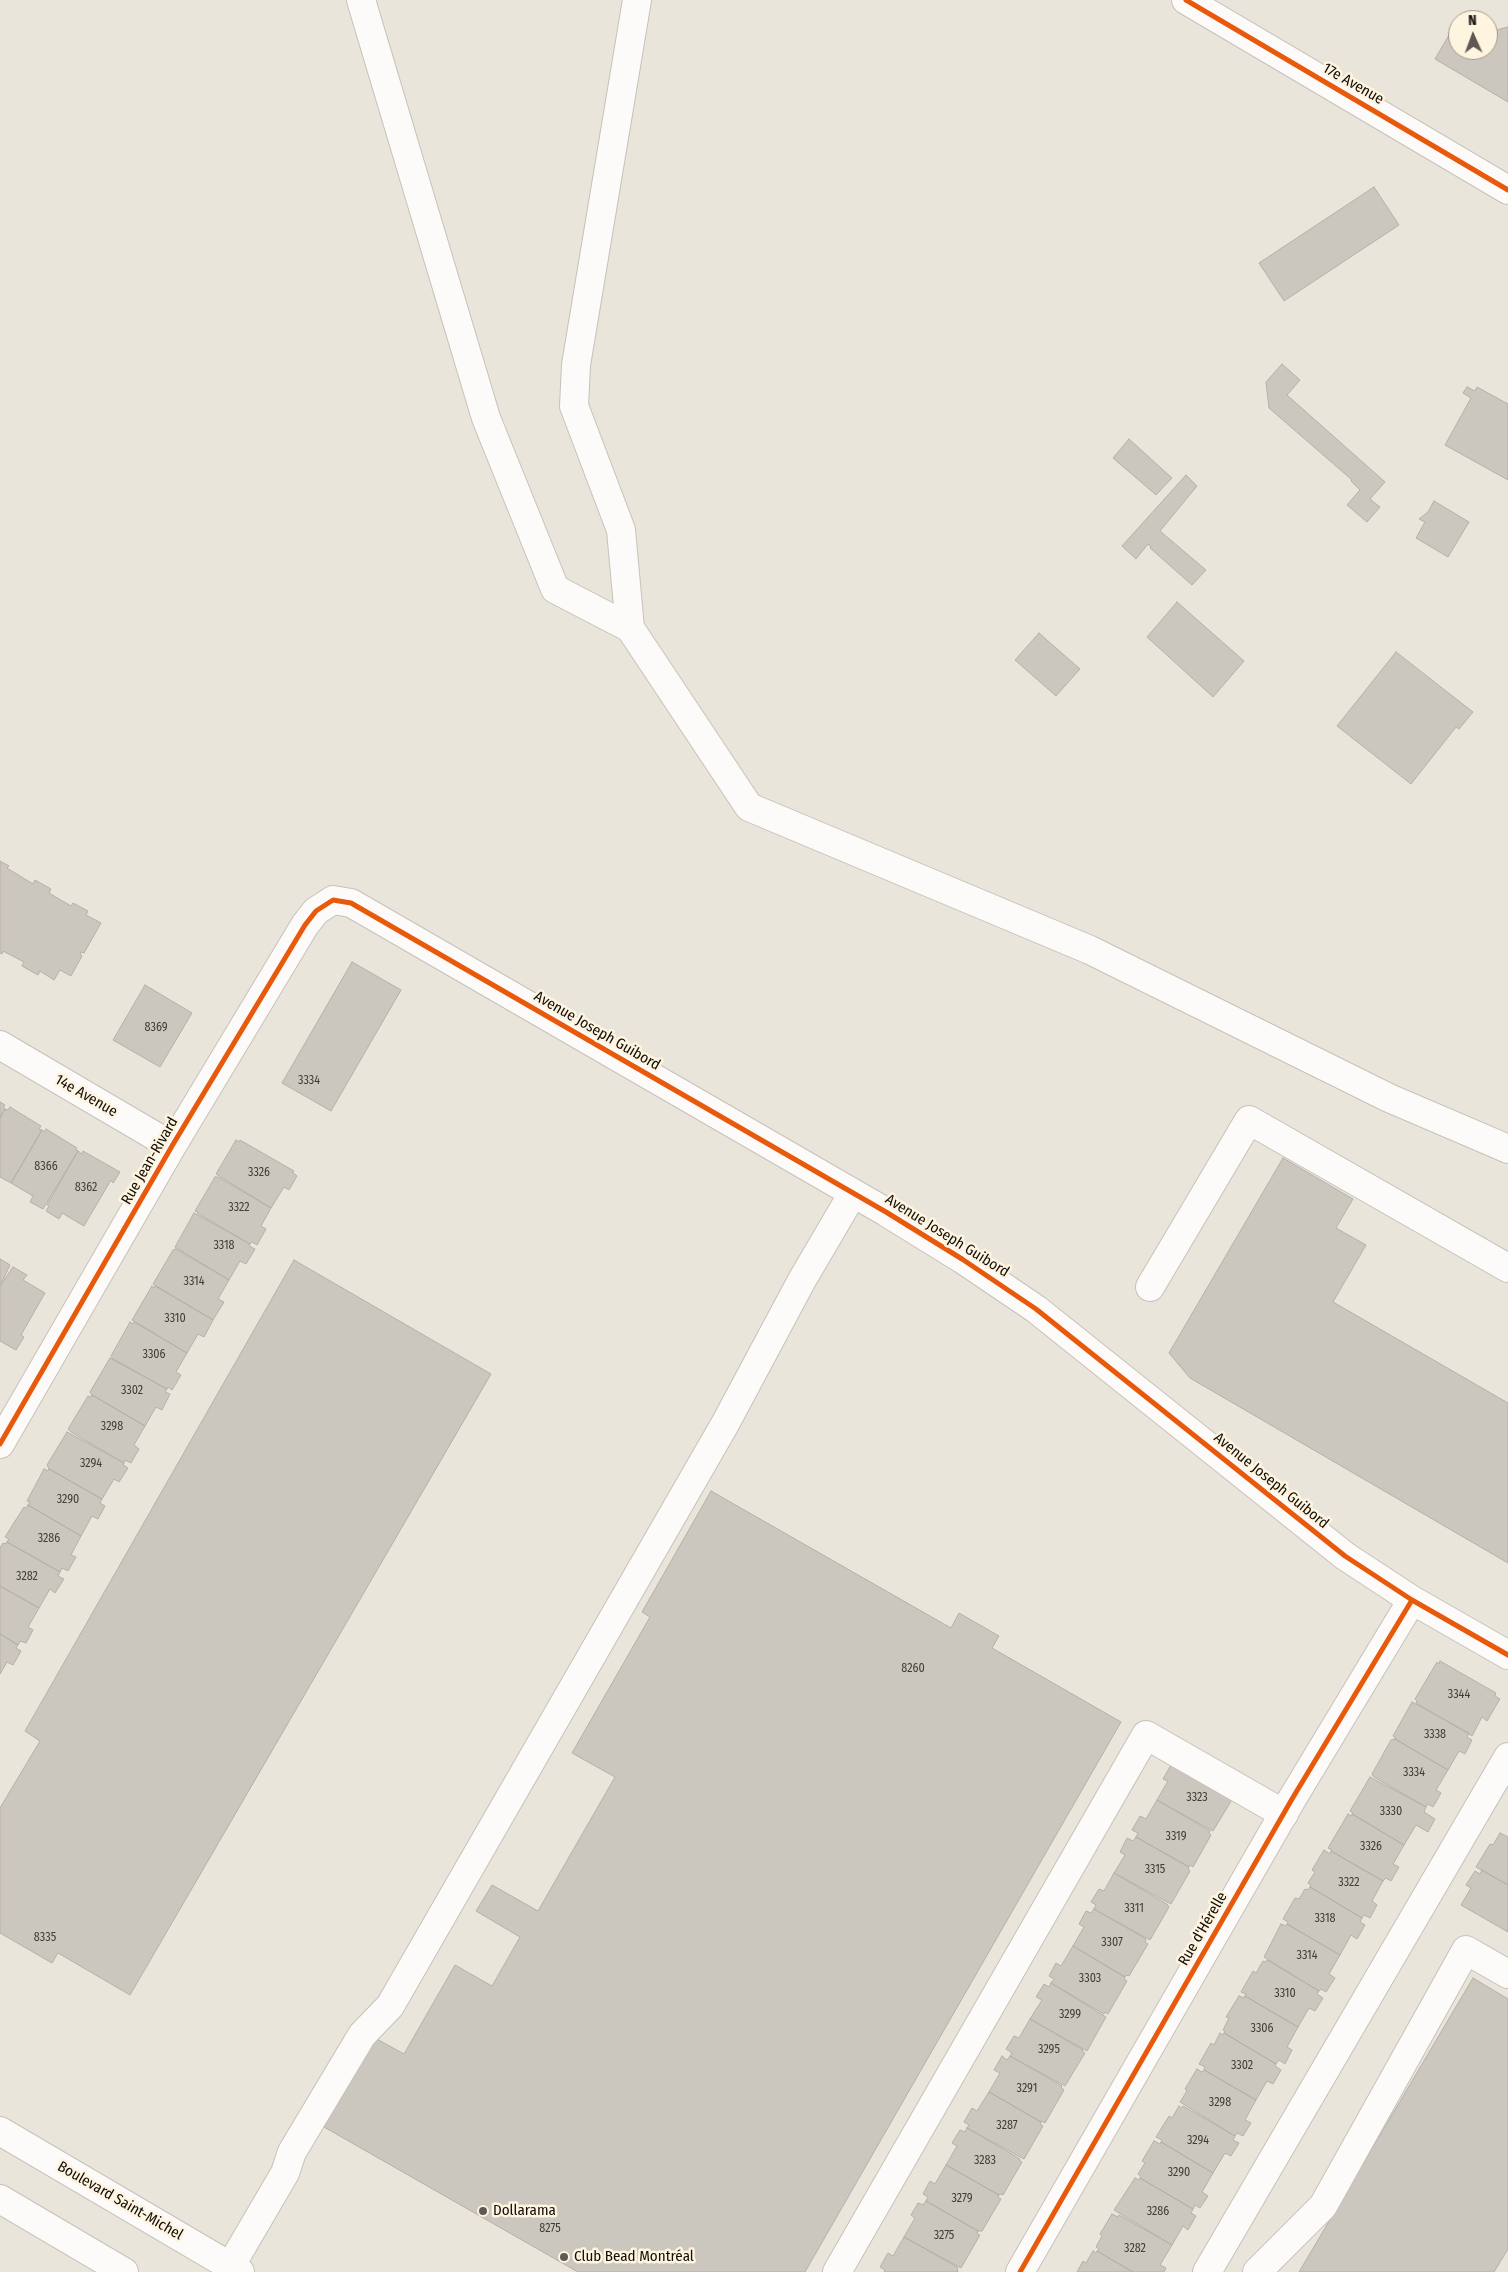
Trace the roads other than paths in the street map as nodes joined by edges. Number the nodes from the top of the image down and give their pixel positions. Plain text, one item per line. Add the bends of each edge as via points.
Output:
1 (361, 0) edge
2 (637, 0) edge
3 (1186, 0) edge
4 (1508, 190) edge
5 (630, 628) junction
6 (333, 900) joint
7 (0, 1046) edge
8 (172, 1146) junction
9 (1508, 1149) edge
10 (853, 1193) junction
11 (1508, 1268) edge
12 (1150, 1287) dead end
13 (10, 1405) edge
14 (0, 1444) edge
15 (1412, 1600) junction
16 (1508, 1655) edge
17 (1508, 1757) edge
18 (1284, 1814) junction
19 (1508, 1974) edge
20 (0, 2131) edge
21 (0, 2200) edge
22 (232, 2270) edge
23 (124, 2272) edge
24 (837, 2272) edge
25 (1020, 2272) edge
26 (1207, 2272) edge
27 (1257, 2272) edge

1 - 5 street via 486,418 555,589
2 - 5 street via 576,365 574,406 621,530
3 - 4 street, 17e Avenue
5 - 9 street via 749,807 1090,950 1389,1098
6 - 8 street, Rue Jean-Rivard via 316,911 305,925
6 - 10 street, Avenue Joseph Guibord via 351,904
7 - 8 street, 14e Avenue
8 - 13 street, Rue Jean-Rivard
10 - 15 street, Avenue Joseph Guibord via 962,1259 1036,1309 1345,1556
10 - 22 street via 725,1424 390,2006 362,2035 292,2152 285,2173
11 - 12 street via 1249,1120
13 - 14 street, Rue Jean-Rivard
15 - 16 street, Avenue Joseph Guibord
15 - 18 street, Rue d'Hérelle
17 - 26 street
18 - 24 street via 1146,1735
18 - 25 street, Rue d'Hérelle
19 - 27 street via 1466,1950 1323,2206
20 - 22 street, Boulevard Saint-Michel
21 - 23 street

